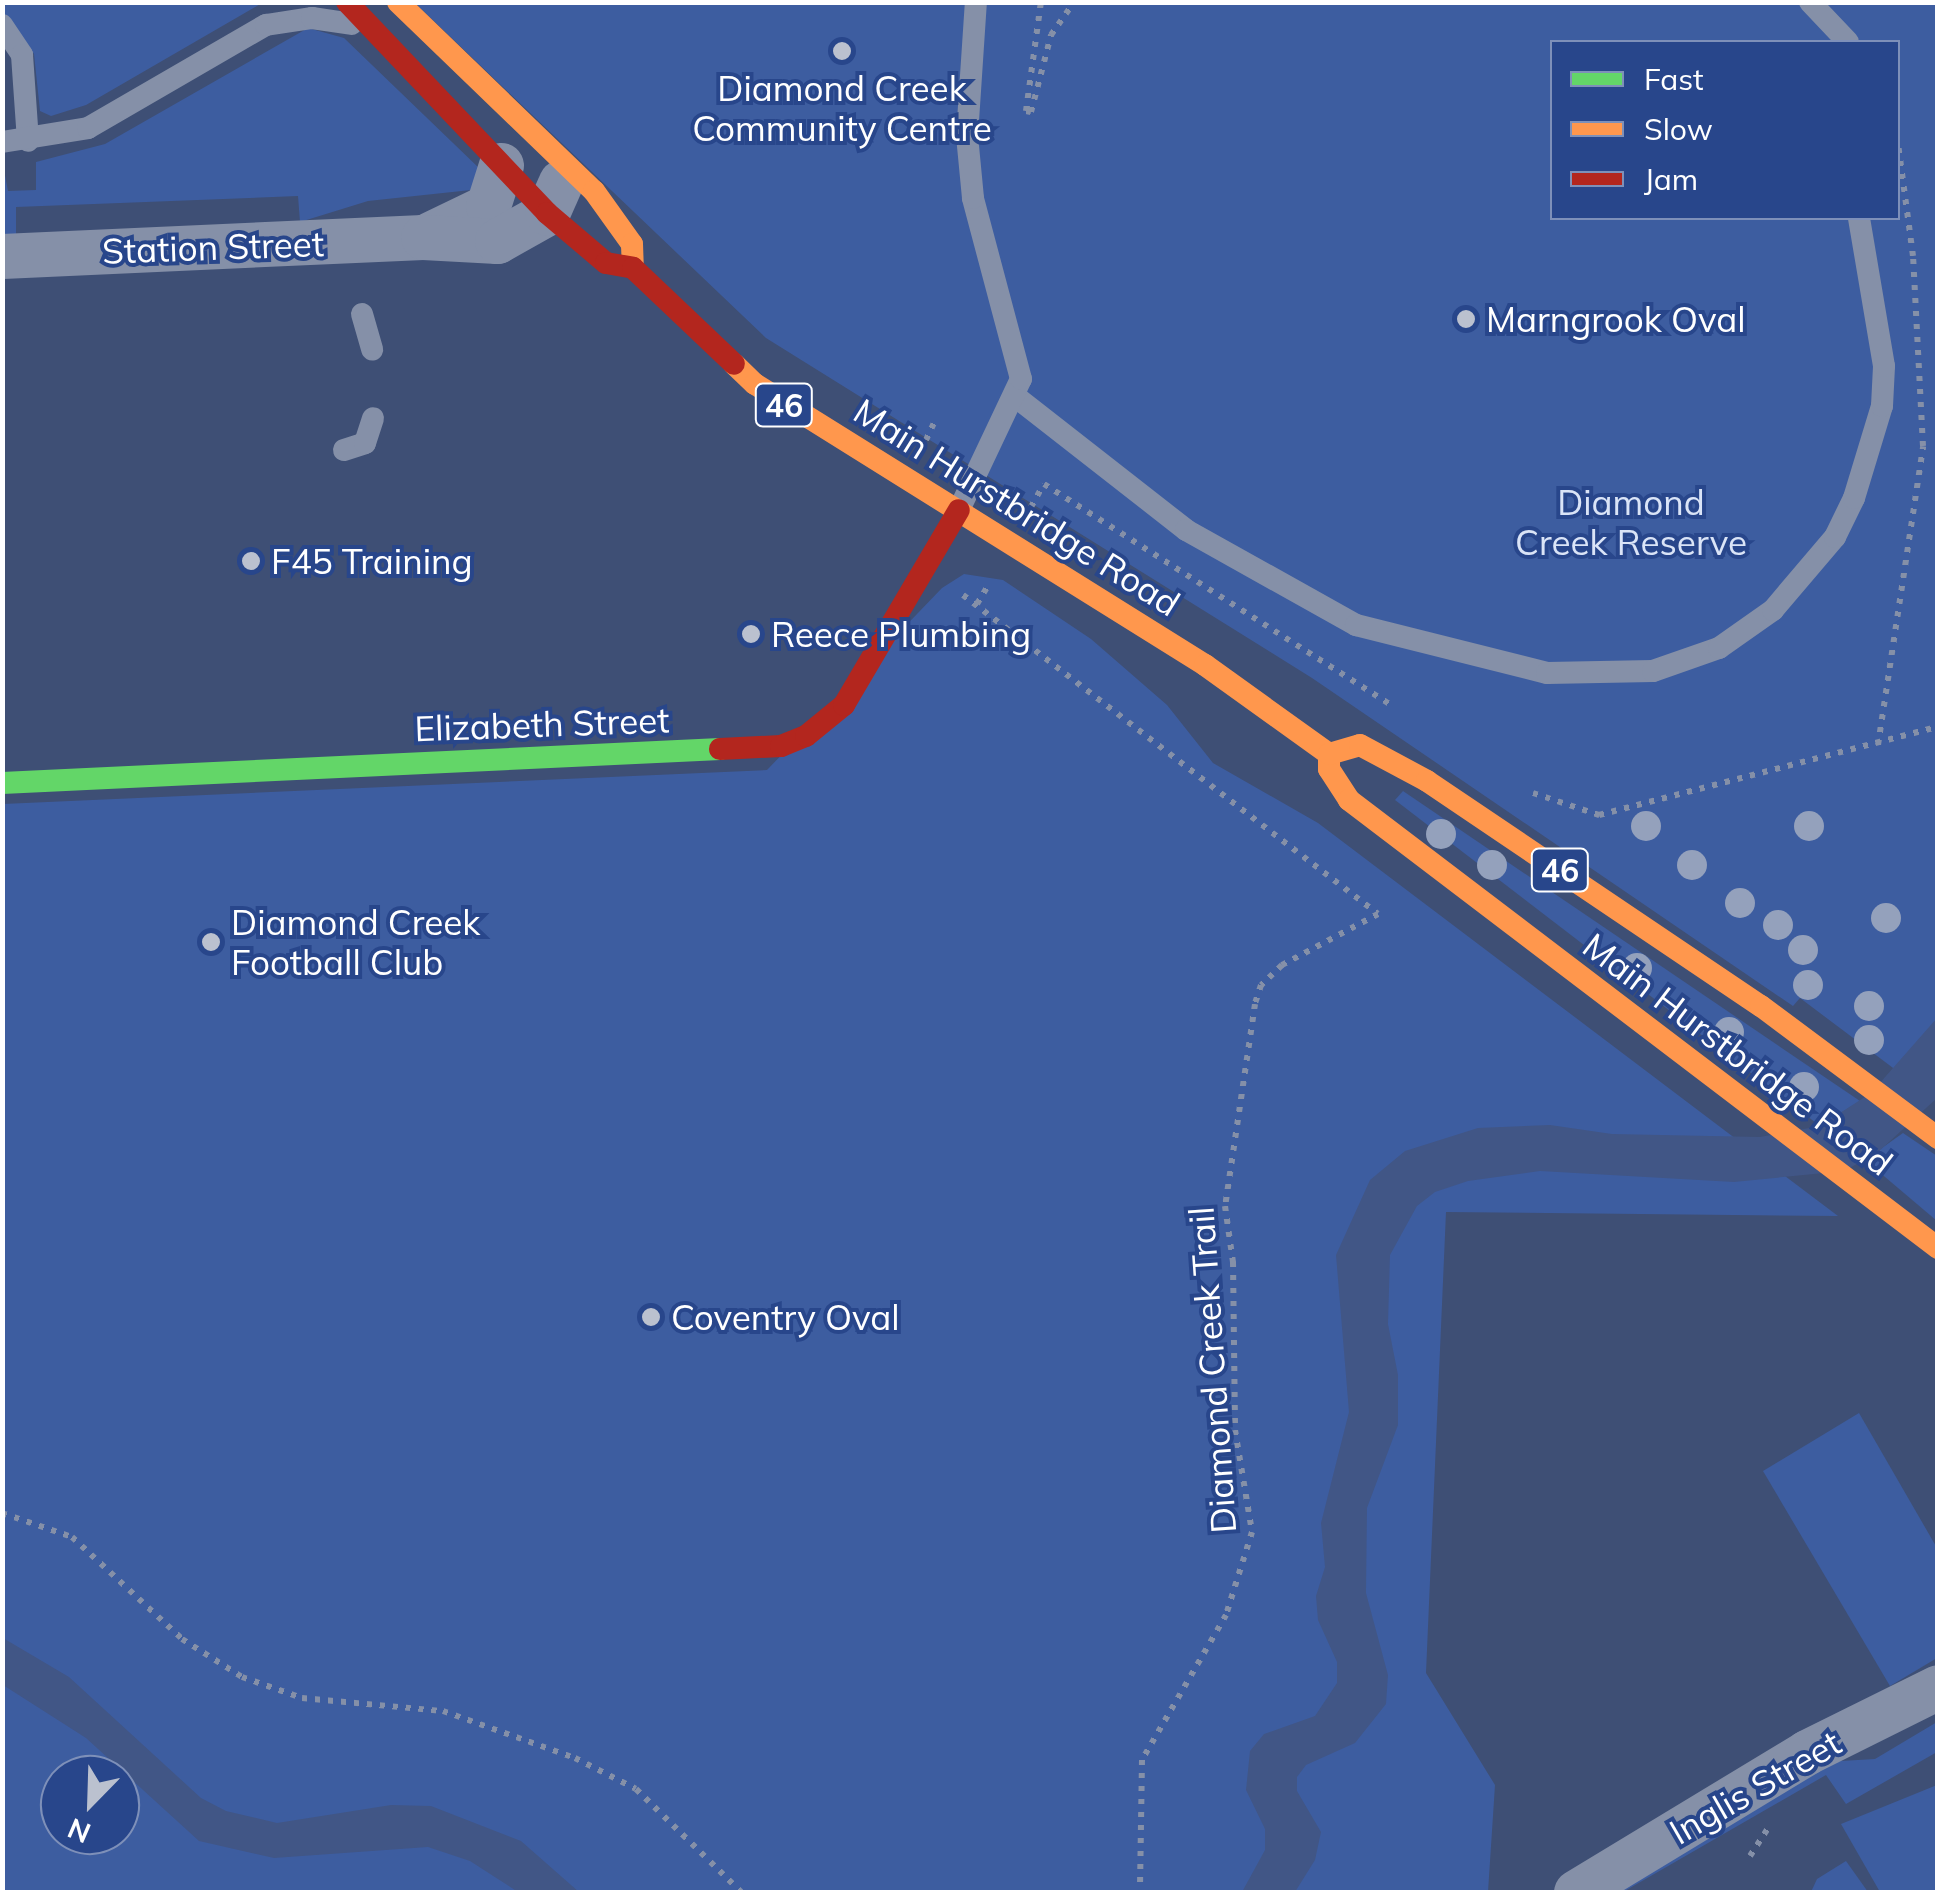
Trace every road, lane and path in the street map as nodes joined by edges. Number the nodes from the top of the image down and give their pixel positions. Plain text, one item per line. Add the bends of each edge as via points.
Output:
1 (280, 2) edge
2 (347, 2) edge
3 (398, 2) edge
4 (976, 2) edge
5 (1041, 2) edge
6 (1810, 2) edge
7 (1070, 4) edge
8 (2, 25) edge
9 (266, 25) junction
10 (381, 40) junction
11 (1846, 40) edge
12 (28, 140) junction
13 (2, 142) edge
14 (556, 150) junction
15 (1900, 158) edge
16 (501, 165) junction
17 (547, 213) junction
18 (1860, 220) edge
19 (424, 237) junction
20 (2, 256) edge
21 (633, 268) junction
22 (362, 314) dead end
23 (372, 350) dead end
24 (1016, 397) junction
25 (374, 418) dead end
26 (344, 450) dead end
27 (1044, 484) dead end
28 (959, 510) junction
29 (977, 604) dead end
30 (1397, 708) dead end
31 (1938, 727) edge
32 (1878, 745) junction
33 (1329, 754) junction
34 (2, 783) edge
35 (1528, 790) dead end
36 (1938, 1138) edge
37 (1938, 1248) edge
38 (2, 1514) edge
39 (1938, 1687) edge
40 (741, 1892) edge
41 (1140, 1892) edge
42 (1576, 1892) edge

1 - 9 lane
2 - 10 main road, Main Hurstbridge Road / 46
3 - 14 main road, Main Hurstbridge Road / 46
4 - 24 lane via 968,154 982,239 1020,360
5 - 7 path via 1026,111 1032,112 1044,52
6 - 11 lane
8 - 12 lane via 22,56
9 - 10 lane via 335,19
9 - 12 lane via 88,128
10 - 16 main road, Main Hurstbridge Road / 46
12 - 13 lane
14 - 17 street via 562,182
14 - 21 main road, Main Hurstbridge Road / 46 via 621,224 632,244
15 - 32 path via 1924,446
16 - 17 main road, Main Hurstbridge Road / 46
16 - 19 street, Station Street via 488,206
17 - 19 street, Station Street via 497,241
17 - 21 main road, Main Hurstbridge Road / 46 via 606,263
18 - 24 lane via 1884,366 1882,406 1854,498 1807,575 1750,630 1653,671 1548,673 1416,644 1308,602 1186,530
19 - 20 street, Station Street
21 - 28 main road, Main Hurstbridge Road / 46 via 755,384
22 - 23 lane
24 - 28 lane
25 - 26 lane via 366,444
27 - 30 path
28 - 33 main road, Main Hurstbridge Road / 46 via 1205,665
28 - 34 main road, Elizabeth Street via 844,705 782,746
29 - 41 path, Diamond Creek Trail via 1378,914 1282,965 1261,985 1253,1016 1225,1206 1233,1262 1235,1430 1252,1532 1226,1615 1142,1760
31 - 32 path
32 - 35 path via 1599,815
33 - 36 main road, Main Hurstbridge Road / 46 via 1360,745 1380,752 1782,1021
33 - 37 main road, Main Hurstbridge Road / 46 via 1330,769 1349,800
38 - 40 path via 72,1537 182,1639 242,1677 302,1698 443,1712 636,1789
39 - 42 street, Inglis Street via 1808,1752

